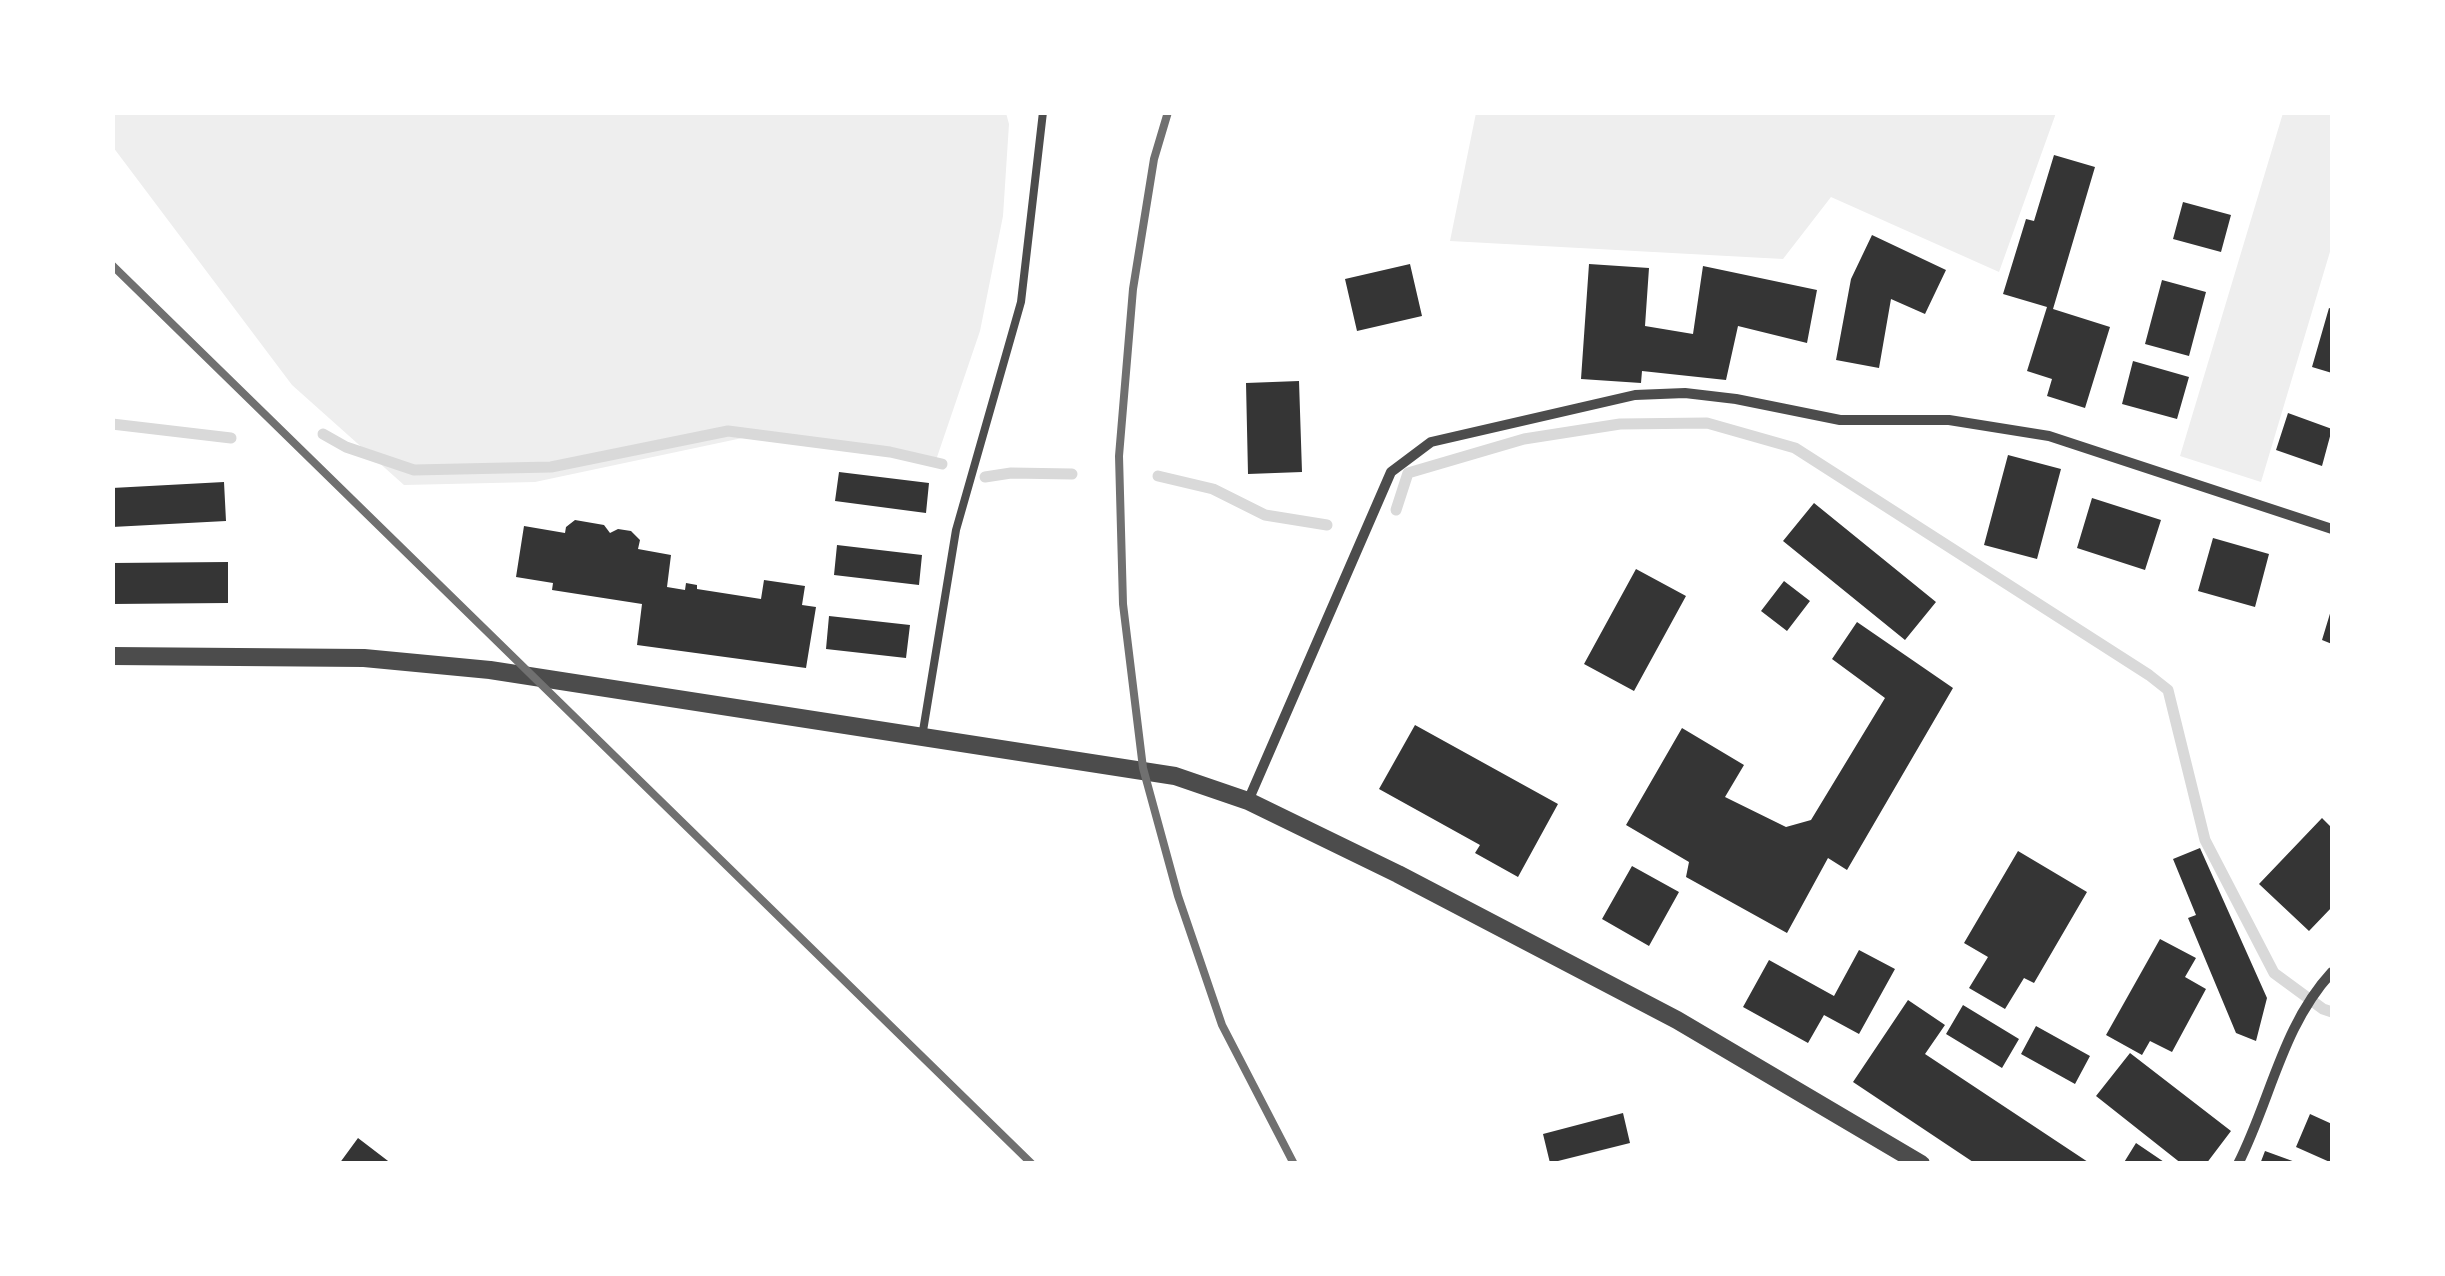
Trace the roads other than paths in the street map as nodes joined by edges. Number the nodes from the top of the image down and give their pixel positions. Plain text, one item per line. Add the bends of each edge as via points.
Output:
1 (1043, 112) edge
2 (2332, 528) edge
3 (112, 656) edge
4 (922, 737) junction
5 (1248, 801) junction
6 (2332, 972) edge
7 (1921, 1164) edge
8 (2238, 1164) edge

1 - 4 lane via 1021,302 956,530
2 - 5 street via 2049,436 1948,420 1840,420 1686,394 1635,395 1431,442 1390,472
3 - 4 street via 364,658 454,666
4 - 5 street via 1143,768
5 - 7 street via 1677,1020
6 - 8 street via 2300,1015

